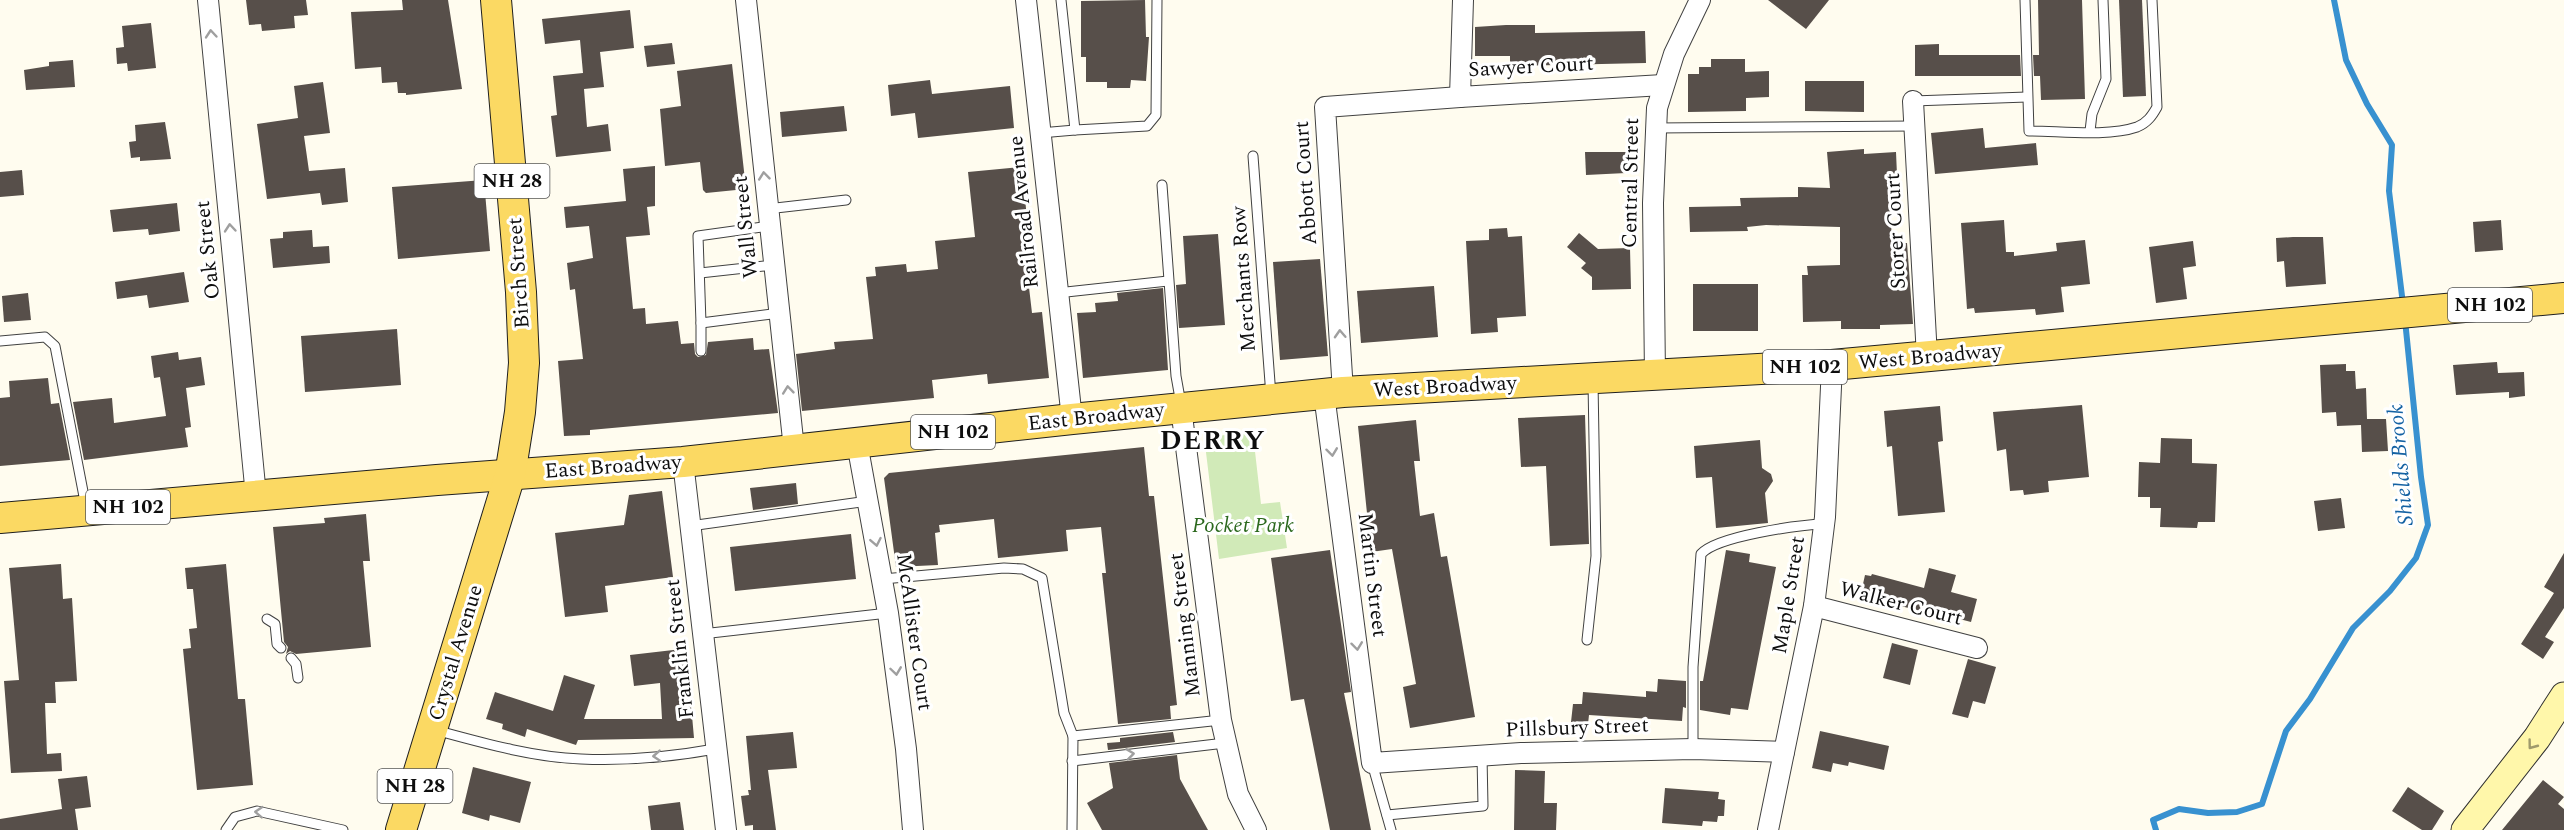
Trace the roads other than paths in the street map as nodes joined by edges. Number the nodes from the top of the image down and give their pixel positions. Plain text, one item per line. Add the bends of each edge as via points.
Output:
1 (208, 0) edge
2 (496, 0) edge
3 (746, 0) edge
4 (1026, 0) edge
5 (1061, 0) edge
6 (1157, 0) edge
7 (1463, 0) edge
8 (1700, 0) edge
9 (2025, 0) edge
10 (2103, 0) edge
11 (2152, 0) edge
12 (1663, 85) junction
13 (1460, 97) junction
14 (2027, 97) junction
15 (1913, 101) joint
16 (1914, 126) junction
17 (1654, 128) junction
18 (1075, 130) junction
19 (2090, 131) junction
20 (1040, 133) junction
21 (1253, 156) dead end
22 (1162, 185) dead end
23 (846, 200) dead end
24 (768, 218) junction
25 (774, 265) junction
26 (700, 273) junction
27 (1168, 281) junction
28 (1057, 293) junction
29 (2564, 298) edge
30 (780, 313) junction
31 (701, 323) junction
32 (0, 341) edge
33 (701, 351) dead end
34 (1927, 357) junction
35 (1833, 365) junction
36 (1655, 376) junction
37 (1593, 379) junction
38 (1333, 393) junction
39 (1271, 399) junction
40 (1224, 404) joint
41 (1181, 408) junction
42 (1072, 419) junction
43 (857, 443) junction
44 (794, 449) junction
45 (683, 462) junction
46 (510, 475) junction
47 (256, 496) junction
48 (868, 501) junction
49 (86, 511) junction
50 (0, 518) edge
51 (1824, 524) junction
52 (690, 526) junction
53 (883, 579) junction
54 (1814, 606) junction
55 (888, 613) junction
56 (267, 619) dead end
57 (702, 634) junction
58 (1587, 640) dead end
59 (281, 648) dead end
60 (1977, 648) dead end
61 (291, 658) dead end
62 (298, 678) dead end
63 (2564, 696) edge
64 (1221, 720) junction
65 (433, 730) junction
66 (1073, 736) junction
67 (1225, 743) junction
68 (1693, 748) junction
69 (715, 749) junction
70 (1784, 752) junction
71 (1482, 756) junction
72 (1072, 761) junction
73 (1372, 763) junction
74 (1387, 815) junction
75 (226, 830) edge
76 (343, 830) edge
77 (401, 830) edge
78 (726, 830) edge
79 (913, 830) edge
80 (1072, 830) edge
81 (1256, 830) edge
82 (1391, 830) edge
83 (1768, 830) edge
84 (2464, 830) edge

47 -> 1 street, Oak Street
2 - 46 main road, Birch Street / NH 28 via 524,363
24 -> 3 street, Wall Street
4 - 20 street, Railroad Avenue
5 - 18 lane
6 - 18 lane via 1153,122 1147,126
7 - 13 street, Sawyer Court
8 - 12 street, Central Street
9 - 14 lane
10 - 19 lane via 2106,79 2092,114
11 - 19 lane via 2157,107 2151,118 2139,126
12 - 13 street, Sawyer Court
12 - 17 street, Central Street
38 -> 13 street, Abbott Court via 1332,204 1325,106
14 - 15 lane
14 - 19 lane via 2029,131
15 - 16 street, Storer Court
16 - 17 lane
16 - 34 street, Storer Court
17 - 36 street, Central Street
18 - 20 lane
20 - 28 street, Railroad Avenue
21 - 39 lane, Merchants Row
22 - 27 lane
23 - 24 lane
24 - 25 street, Wall Street
24 - 26 lane via 698,236
25 - 26 lane
25 - 30 street, Wall Street
26 - 31 lane
27 - 28 lane
27 - 41 lane
28 - 42 street, Railroad Avenue
29 - 34 main road, West Broadway / NH 102
30 - 31 lane
44 -> 30 street, Wall Street
31 - 33 lane
32 - 49 lane via 45,337 55,346
34 - 35 main road, West Broadway / NH 102
35 - 36 main road, West Broadway / NH 102
35 - 51 street, Maple Street
36 - 37 main road, West Broadway / NH 102
37 - 38 main road, West Broadway / NH 102
37 - 58 lane via 1596,556
38 - 39 main road, West Broadway / NH 102
38 -> 73 street, Martin Street
39 - 40 main road, West Broadway / NH 102
40 - 41 main road, East Broadway / NH 102
41 - 42 main road, East Broadway / NH 102
41 - 64 street, Manning Street
42 - 43 main road, East Broadway / NH 102
43 - 44 main road, East Broadway / NH 102
43 - 48 street, McAllister Court
44 - 45 main road, East Broadway / NH 102
45 - 46 main road, East Broadway / NH 102
45 - 52 street, Franklin Street
46 - 47 main road, East Broadway / NH 102
46 - 65 main road, Crystal Avenue / NH 28
47 - 49 main road, East Broadway / NH 102
48 - 52 lane
48 -> 53 street, McAllister Court
49 - 50 main road, East Broadway / NH 102
51 - 54 street, Maple Street
51 - 68 lane via 1717,542 1701,554 1693,668
52 - 57 street, Franklin Street
53 - 55 street, McAllister Court
53 - 66 lane via 1004,568 1029,570 1042,578 1064,712
54 - 60 street, Walker Court
54 - 70 street, Maple Street
55 - 57 lane
55 -> 79 street, McAllister Court
56 - 59 lane via 275,624
57 - 69 street, Franklin Street
61 - 62 lane via 297,664
63 -> 84 street via 2537,738
64 - 66 lane
64 - 67 street, Manning Street
69 -> 65 lane via 681,755 580,759 533,753
65 - 77 main road, Crystal Avenue / NH 28
66 - 72 lane
72 -> 67 lane
67 - 81 street, Manning Street via 1238,794
68 - 70 street, Pillsbury Street
68 - 71 street, Pillsbury Street
69 - 78 street, Franklin Street
70 - 83 street, Maple Street
71 - 73 street, Pillsbury Street
71 - 74 lane via 1483,806
72 - 80 lane
73 - 74 lane
74 - 82 lane
76 -> 75 lane via 257,811 236,817

